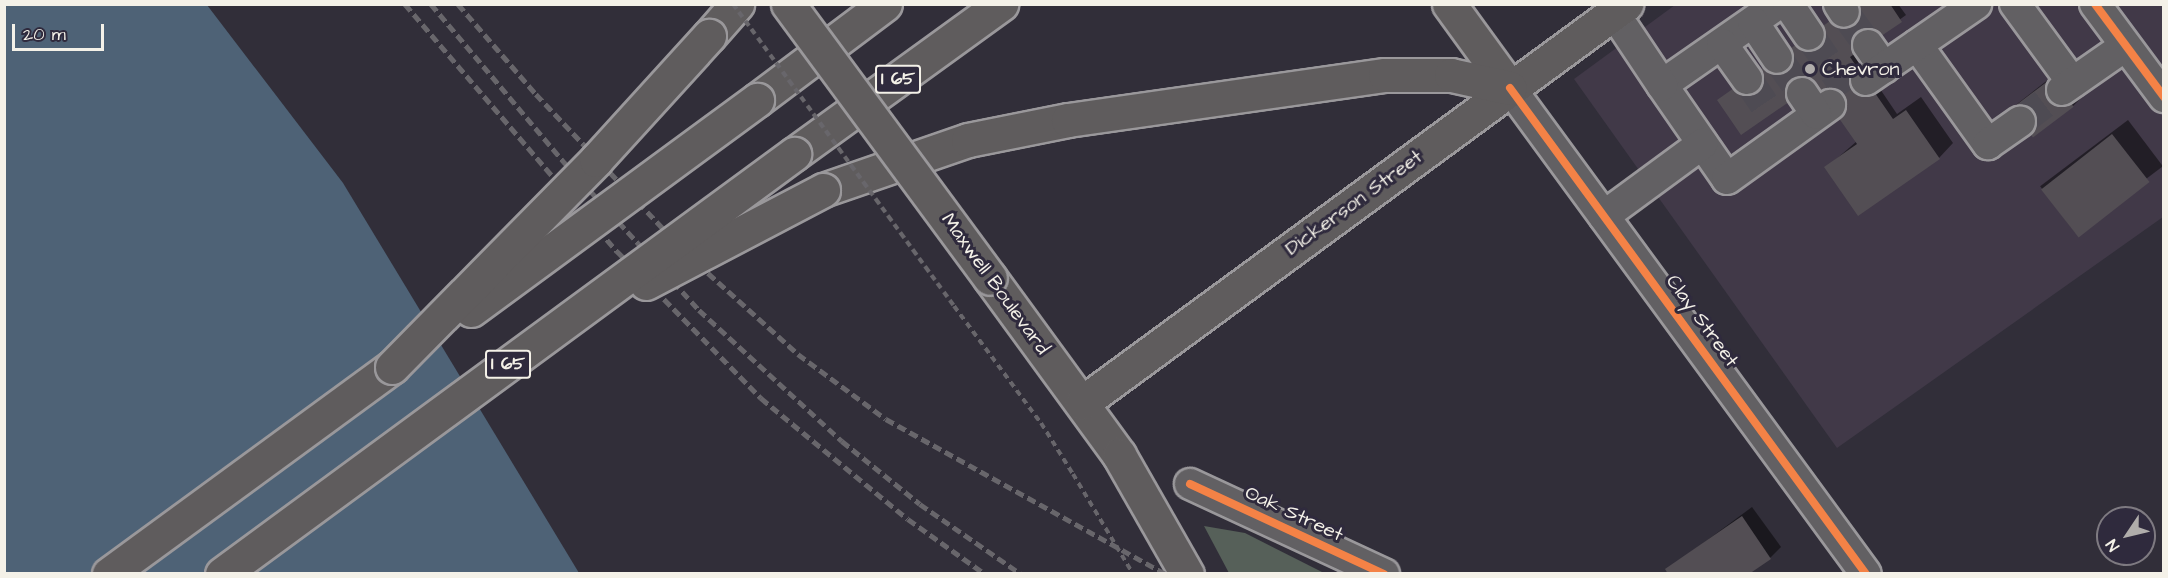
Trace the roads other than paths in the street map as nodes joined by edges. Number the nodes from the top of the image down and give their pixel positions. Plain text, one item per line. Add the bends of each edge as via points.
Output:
1 (735, 4) edge
2 (788, 4) edge
3 (885, 4) edge
4 (1001, 4) edge
5 (1449, 4) edge
6 (1778, 4) edge
7 (1788, 4) edge
8 (2015, 4) edge
9 (2095, 4) edge
10 (1620, 9) edge
11 (1956, 10) edge
12 (1753, 22) junction
13 (1809, 35) tunnel mouth
14 (1722, 44) junction
15 (1917, 45) junction
16 (2125, 46) junction
17 (1777, 58) tunnel mouth
18 (1872, 64) dead end
19 (1747, 80) tunnel mouth
20 (1662, 85) junction
21 (1510, 88) junction
22 (2163, 96) edge
23 (1816, 104) dead end
24 (2020, 122) tunnel mouth
25 (1702, 144) junction
26 (1604, 216) junction
27 (542, 339) junction
28 (392, 368) junction
29 (1082, 403) junction
30 (1190, 484) dead end
31 (109, 573) edge
32 (222, 573) edge
33 (1187, 573) edge
34 (1384, 573) edge
35 (1866, 573) edge

1 - 28 main road, bridge via 596,160
2 - 29 main road, Maxwell Boulevard, bridge
3 - 28 main road, bridge
4 - 27 main road, I 65, bridge
5 - 21 main road, Clay Street
6 - 12 street
7 - 13 street
8 - 16 street via 2067,86
9 - 16 street
10 - 20 street
10 - 21 main road, Dickerson Street
11 - 15 street
12 - 14 street
12 - 17 street
14 - 19 street
14 - 20 street
15 - 18 street
15 - 24 street via 1988,144
16 - 22 street
20 - 25 street
21 - 26 street, Clay Street
21 - 27 main road, bridge via 1451,75 1385,75 1068,120 968,140 823,190
21 - 29 main road, Dickerson Street
23 - 25 street via 1778,125 1727,179
25 - 26 street
26 - 35 street, Clay Street
27 - 32 main road, I 65, bridge
28 - 31 main road
29 - 33 main road, Maxwell Boulevard via 1119,455
30 - 34 street, Oak Street

